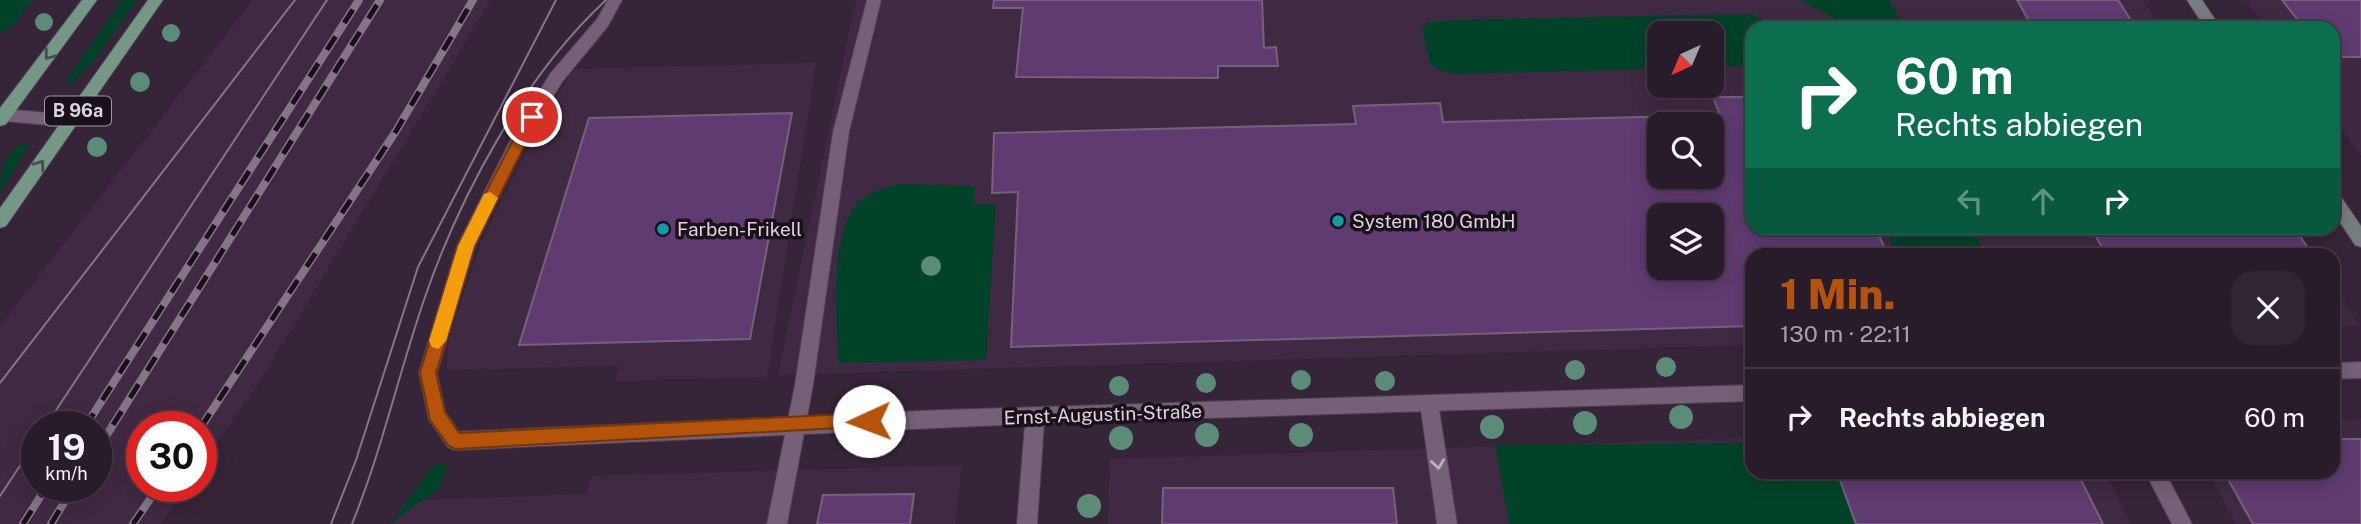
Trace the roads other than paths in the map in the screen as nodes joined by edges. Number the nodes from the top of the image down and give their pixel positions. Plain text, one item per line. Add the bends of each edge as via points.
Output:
1 (90, 0) edge
2 (156, 0) edge
3 (615, 0) edge
4 (874, 0) edge
5 (2194, 0) edge
6 (2208, 21) edge
7 (1, 116) edge
8 (71, 121) junction
9 (2340, 209) edge
10 (0, 221) edge
11 (2361, 240) edge
12 (2361, 370) edge
13 (2340, 371) edge
14 (1745, 393) edge
15 (1429, 403) junction
16 (1035, 416) junction
17 (796, 424) junction
18 (2159, 479) edge
19 (777, 524) edge
20 (1027, 524) edge
21 (1447, 524) edge
22 (2182, 524) edge

1 -> 7 main road, B 96a
2 - 8 main road, B 96a
3 - 17 street, Ernst-Augustin-Straße via 603,22 556,78 520,137 466,246 428,373 436,414 455,441
4 - 17 street via 841,132
5 - 6 street
7 - 8 street
10 -> 8 main road, B 96a
9 - 11 street
12 - 13 street
14 - 15 street, Ernst-Augustin-Straße
15 - 16 street, Ernst-Augustin-Straße
15 -> 21 street
16 - 17 street, Ernst-Augustin-Straße
16 - 20 street
17 - 19 street
18 - 22 street

